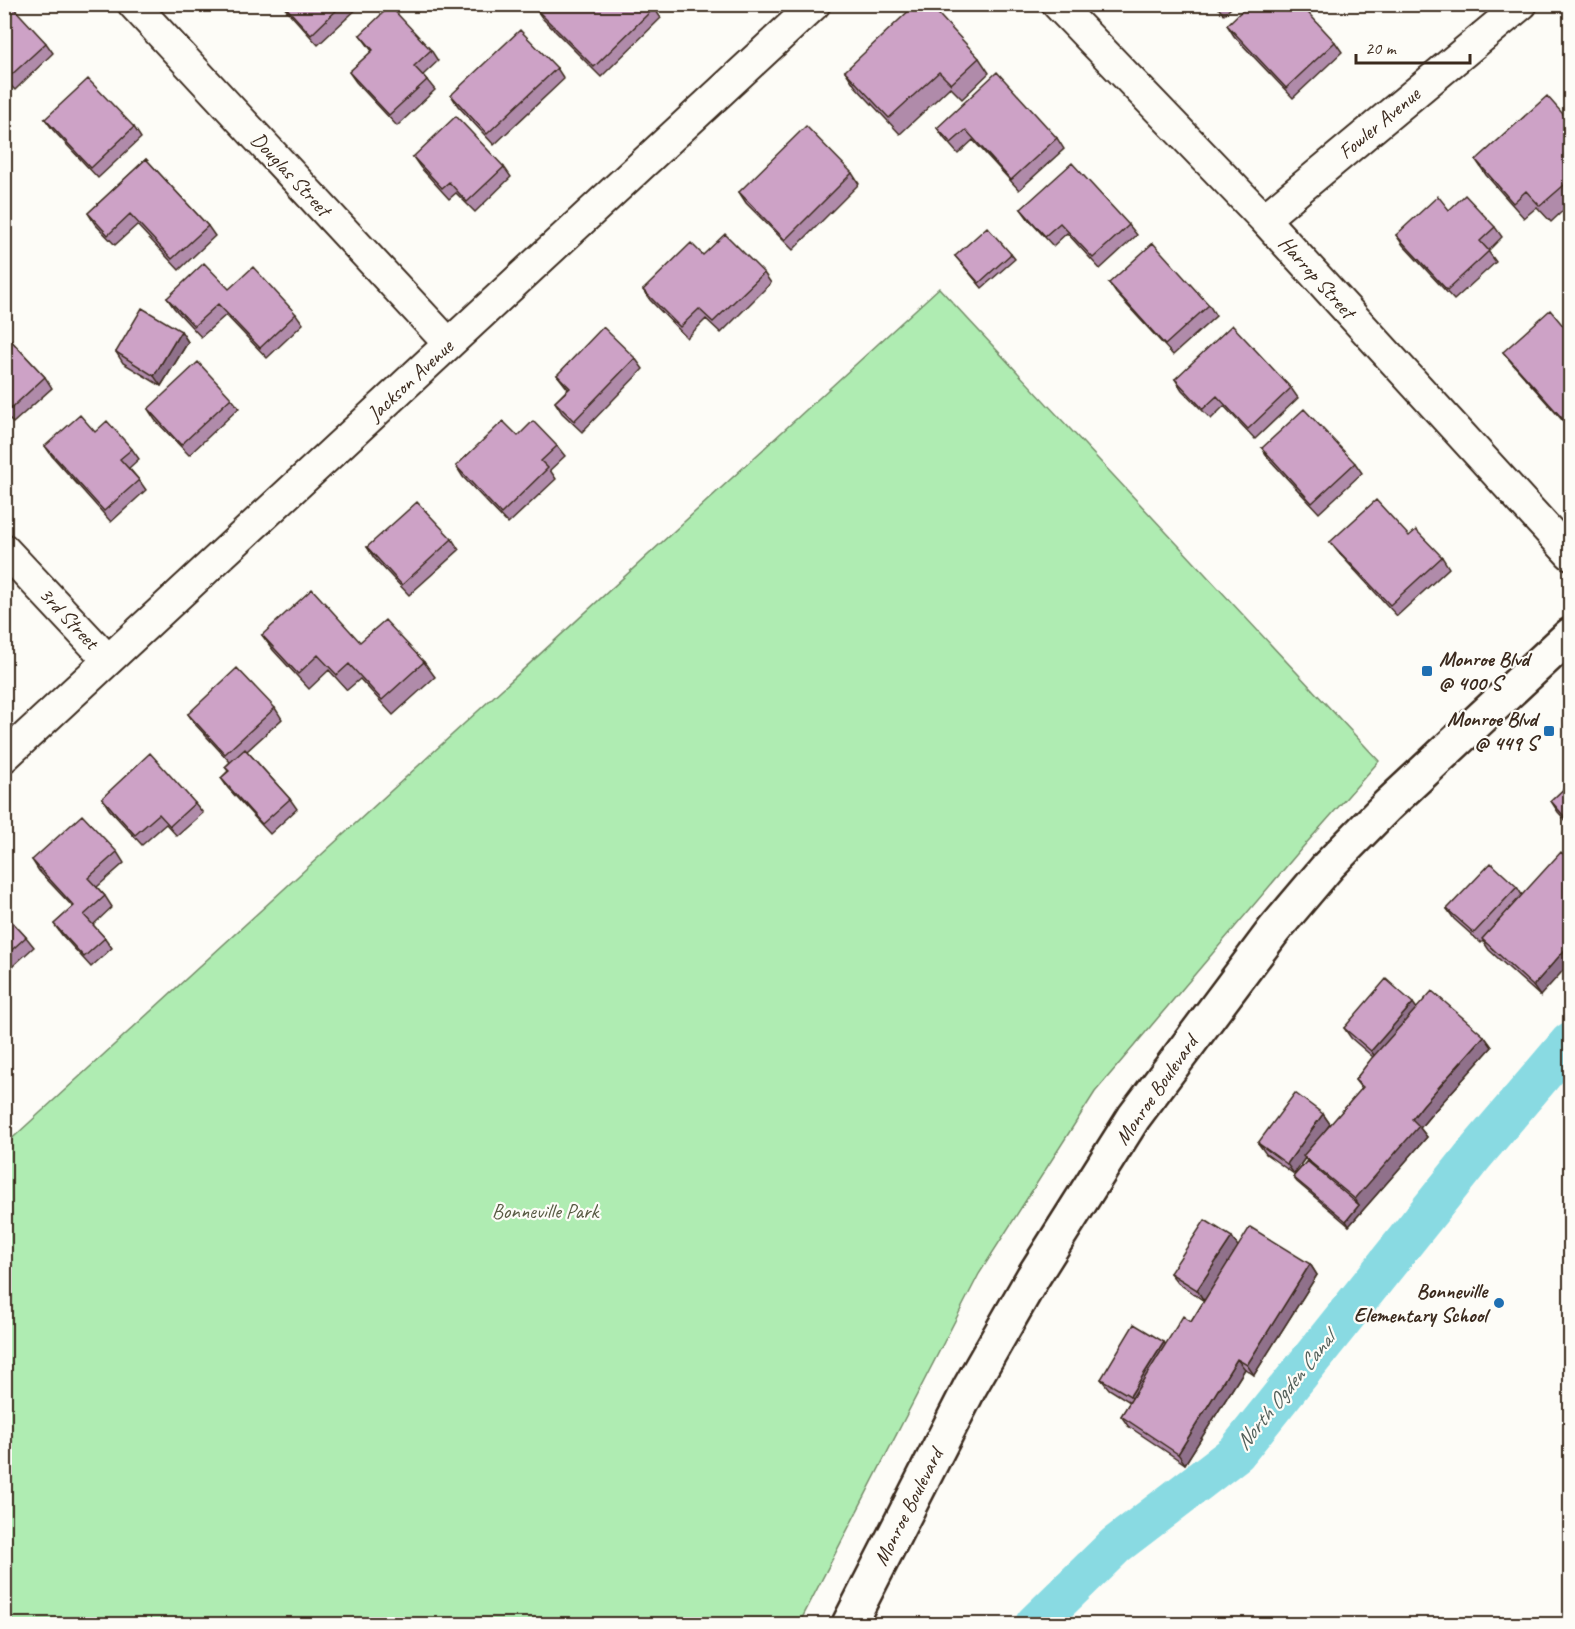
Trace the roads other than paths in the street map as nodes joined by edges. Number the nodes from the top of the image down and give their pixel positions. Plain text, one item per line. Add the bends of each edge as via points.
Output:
1 (133, 4) edge
2 (815, 4) edge
3 (1057, 4) edge
4 (1522, 4) edge
5 (1264, 219) junction
6 (449, 344) junction
7 (4, 549) edge
8 (1570, 554) edge
9 (1570, 635) edge
10 (108, 660) junction
11 (4, 757) edge
12 (849, 1624) edge

1 - 6 street, Douglas Street
2 - 6 street, Jackson Avenue
3 - 5 street, Harrop Street
4 - 5 street, Fowler Avenue
5 - 8 street, Harrop Street
6 - 10 street, Jackson Avenue
7 - 10 street, 3rd Street
9 - 12 main road, Monroe Boulevard via 1329,865 1274,930 1134,1117 1033,1277 970,1388
10 - 11 street, Jackson Avenue

